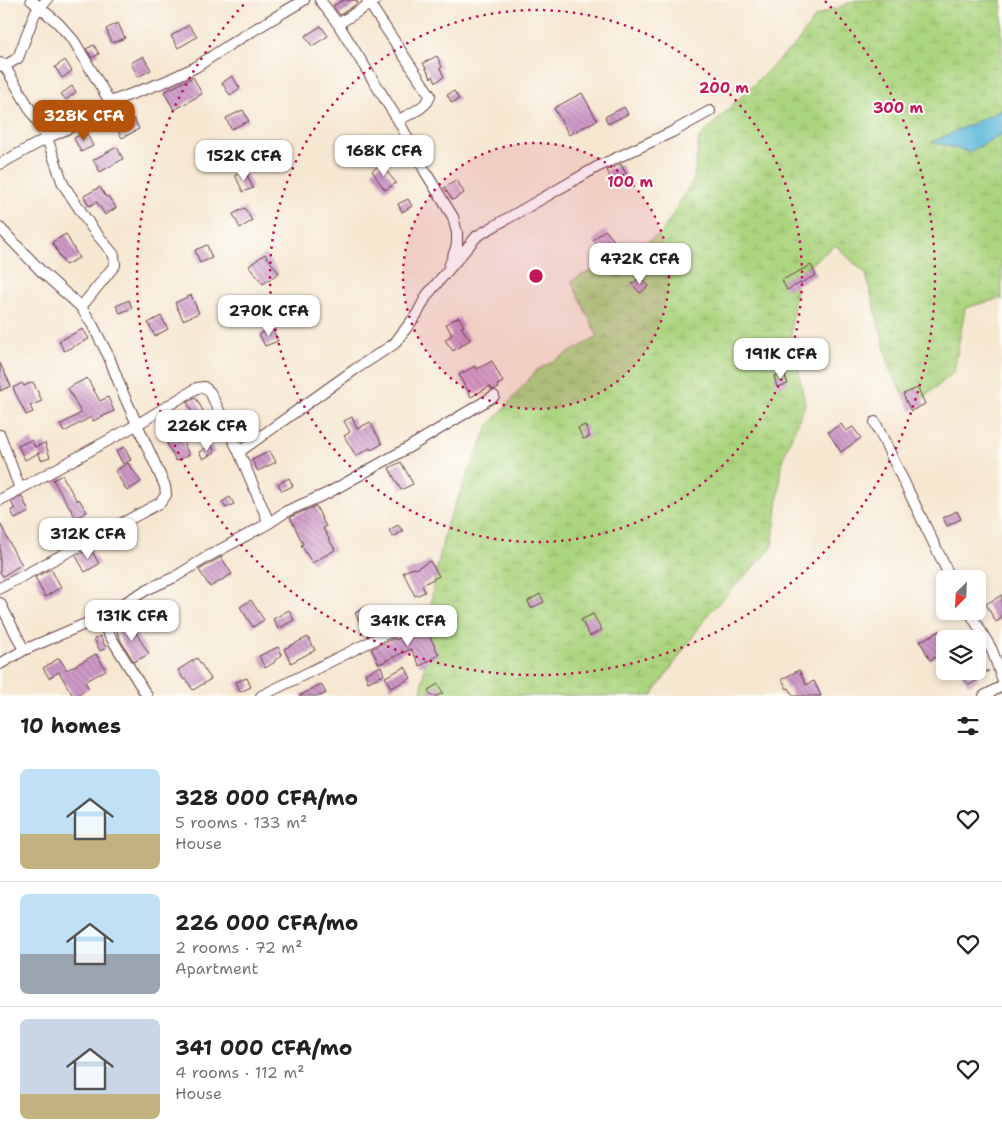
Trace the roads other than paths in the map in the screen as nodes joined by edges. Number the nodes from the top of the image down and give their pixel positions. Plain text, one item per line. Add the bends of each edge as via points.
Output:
1 (31, 0) edge
2 (304, 0) edge
3 (320, 0) edge
4 (371, 2) edge
5 (44, 4) edge
6 (338, 24) junction
7 (1, 65) edge
8 (110, 102) junction
9 (710, 111) dead end
10 (398, 120) junction
11 (47, 138) junction
12 (0, 164) edge
13 (0, 228) edge
14 (447, 272) junction
15 (81, 307) junction
16 (494, 396) dead end
17 (875, 422) dead end
18 (138, 424) junction
19 (0, 435) edge
20 (239, 452) junction
21 (20, 489) junction
22 (0, 500) edge
23 (269, 523) junction
24 (947, 570) edge
25 (0, 588) edge
26 (0, 603) edge
27 (99, 618) junction
28 (974, 620) edge
29 (408, 622) dead end
30 (24, 650) junction
31 (992, 650) junction
32 (1002, 654) edge
33 (0, 664) edge
34 (1002, 678) edge
35 (1002, 684) edge
36 (147, 696) edge
37 (261, 696) edge
38 (984, 696) edge

1 - 5 street
2 - 8 street via 196,67
3 - 6 street
4 - 6 street
4 - 10 street via 430,95 425,104
5 - 7 street via 32,20 18,58
5 - 8 street via 74,41
6 - 10 street
7 - 11 street
8 - 11 street via 89,120
9 - 14 street via 597,167 477,236
10 - 14 street via 453,218 458,233
11 - 12 street
11 - 15 street via 63,184 114,255 114,265
13 - 15 street
14 - 20 street via 394,344
15 - 18 street via 109,357
16 - 23 street via 406,449
17 - 24 street
18 - 20 street via 197,388 204,387 210,392
18 - 21 street
18 - 25 street via 165,486 166,494 160,503
19 - 21 street
20 - 23 street
21 - 22 street
23 - 27 street
26 - 30 street
27 - 30 street
27 - 36 street
28 - 31 street
29 - 37 street
30 - 33 street
31 - 32 street
31 - 34 street
35 - 38 street

